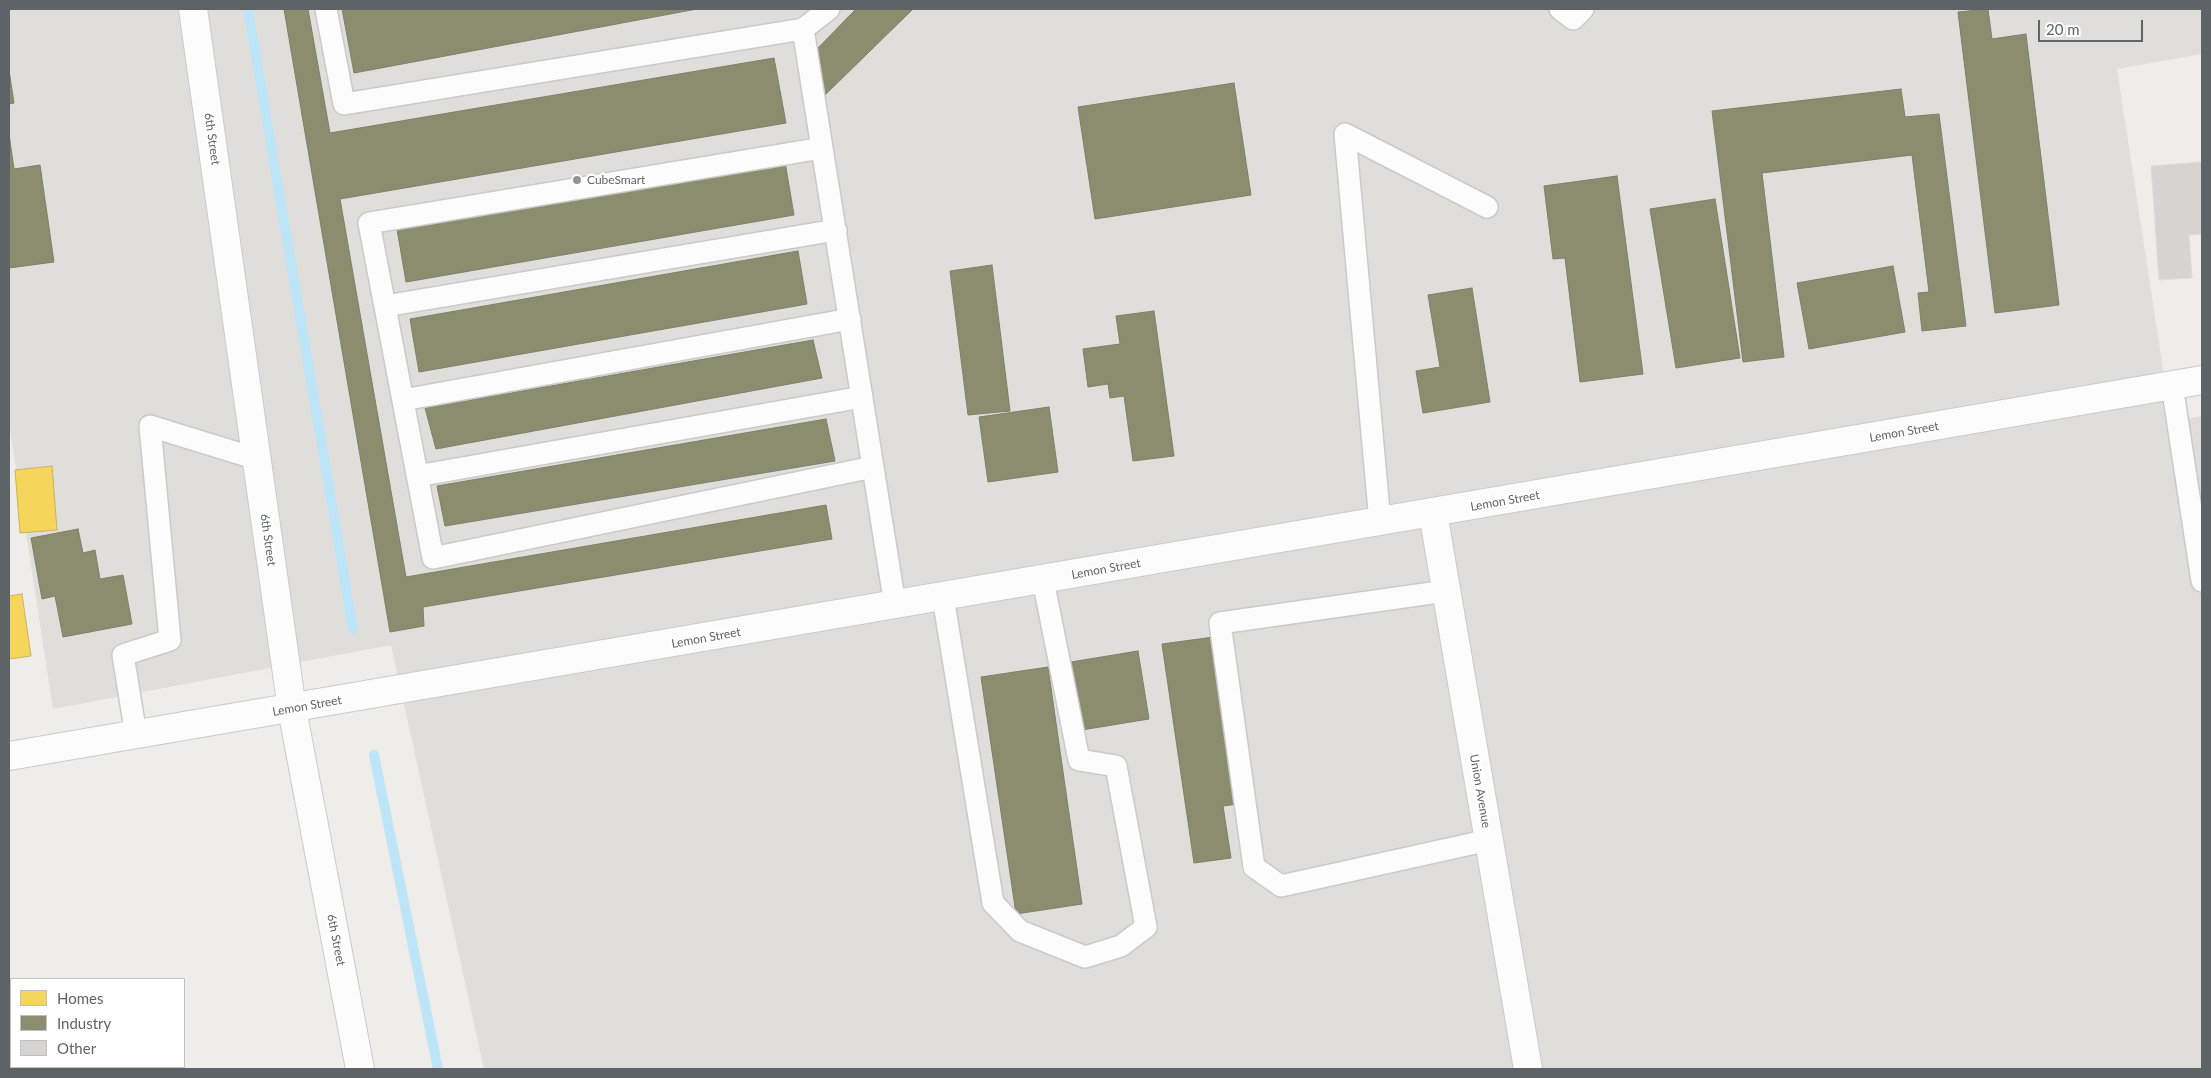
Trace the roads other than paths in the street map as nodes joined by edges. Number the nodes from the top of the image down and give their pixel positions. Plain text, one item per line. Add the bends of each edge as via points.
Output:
1 (193, 9) edge
2 (326, 9) edge
3 (829, 9) edge
4 (1560, 9) edge
5 (1583, 9) edge
6 (804, 29) junction
7 (822, 148) junction
8 (1487, 207) dead end
9 (836, 230) junction
10 (385, 306) junction
11 (850, 320) junction
12 (2202, 380) edge
13 (2172, 385) junction
14 (862, 397) junction
15 (403, 400) junction
16 (256, 459) junction
17 (874, 467) junction
18 (417, 476) junction
19 (1433, 513) junction
20 (1380, 522) junction
21 (1043, 580) junction
22 (2202, 581) edge
23 (1446, 591) junction
24 (943, 597) junction
25 (896, 605) junction
26 (292, 709) junction
27 (136, 735) junction
28 (9, 756) edge
29 (1489, 840) junction
30 (360, 1069) edge
31 (1528, 1069) edge

1 - 16 street, 6th Street
2 - 6 lane via 344,104
3 - 6 lane
4 - 5 lane via 1573,20
6 - 7 lane
7 - 9 lane
7 - 10 lane via 369,223
8 - 20 lane via 1345,134
9 - 10 lane
9 - 11 lane
10 - 15 lane
11 - 14 lane
11 - 15 lane
12 - 13 street, Lemon Street
13 - 19 street, Lemon Street
13 - 22 lane
14 - 17 lane
14 - 18 lane
15 - 18 lane
16 - 26 street, 6th Street
16 - 27 lane via 150,426 170,640 122,655
17 - 18 lane via 433,558
17 - 25 lane
19 - 20 street, Lemon Street
19 - 23 street, Union Avenue
20 - 21 street, Lemon Street
21 - 24 street, Lemon Street
21 - 24 lane via 1078,760 1116,766 1146,926 1121,946 1085,957 1020,931 993,903
23 - 29 street, Union Avenue
23 - 29 lane via 1220,623 1254,867 1282,886
24 - 25 street, Lemon Street
25 - 26 street, Lemon Street
26 - 27 street, Lemon Street
26 - 30 street, 6th Street
27 - 28 street, Lemon Street
29 - 31 street, Union Avenue

